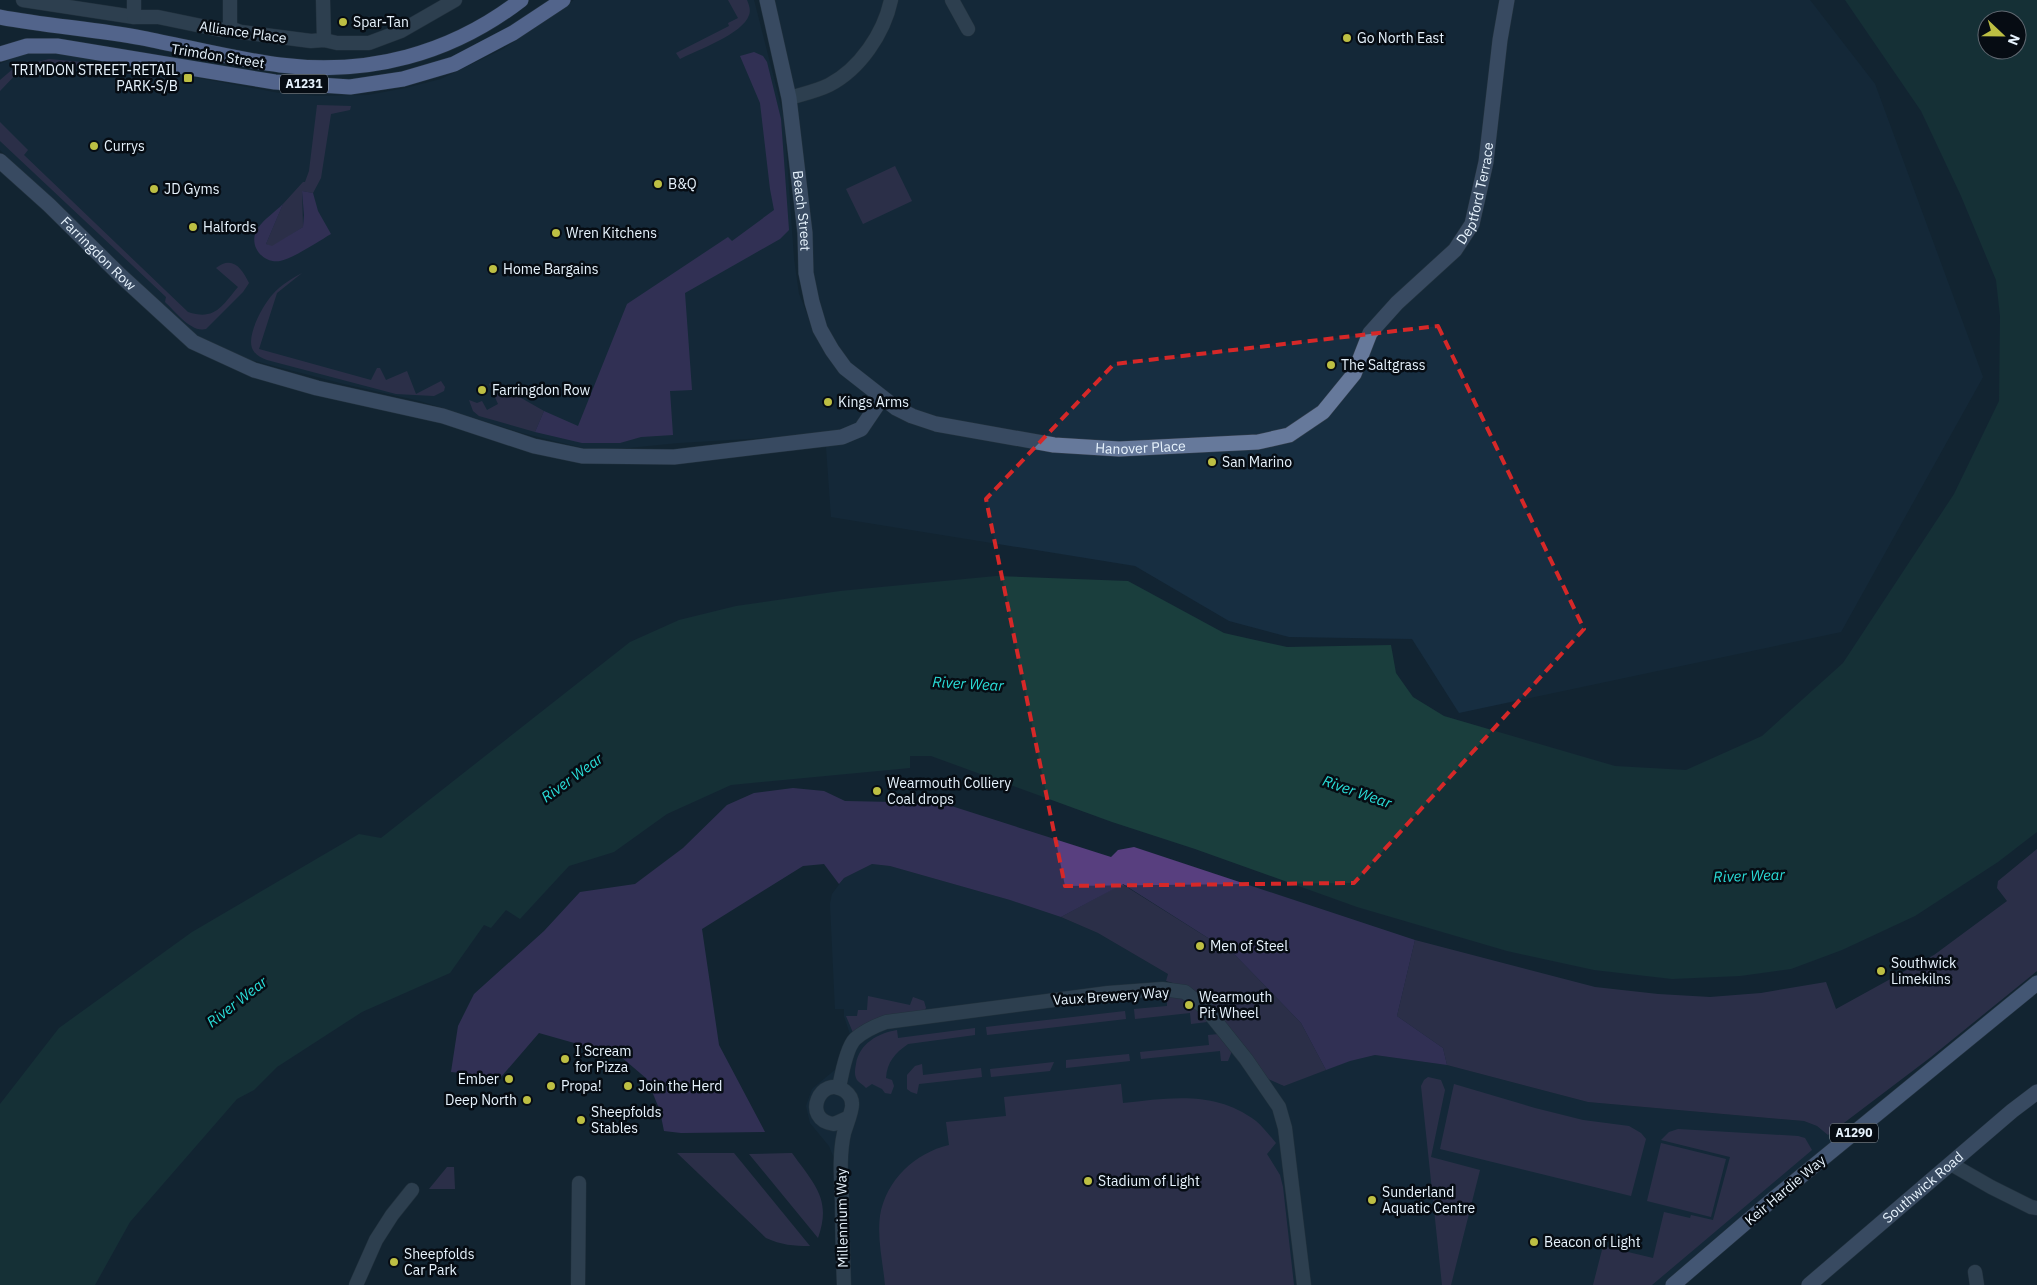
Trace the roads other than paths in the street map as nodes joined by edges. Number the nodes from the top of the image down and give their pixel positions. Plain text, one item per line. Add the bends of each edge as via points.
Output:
1 (24, 0) edge
2 (134, 0) edge
3 (230, 0) edge
4 (323, 0) edge
5 (453, 0) edge
6 (521, 0) edge
7 (563, 0) edge
8 (767, 0) edge
9 (891, 0) edge
10 (952, 0) edge
11 (1507, 0) edge
12 (43, 2) edge
13 (0, 17) edge
14 (134, 17) junction
15 (230, 28) junction
16 (968, 29) dead end
17 (324, 40) junction
18 (0, 54) edge
19 (789, 98) junction
20 (0, 161) edge
21 (1364, 349) joint
22 (882, 398) junction
23 (2037, 983) edge
24 (839, 1088) junction
25 (2037, 1092) edge
26 (848, 1118) junction
27 (830, 1123) junction
28 (840, 1151) junction
29 (1951, 1164) junction
30 (579, 1183) dead end
31 (412, 1190) dead end
32 (2037, 1208) edge
33 (356, 1285) edge
34 (578, 1285) edge
35 (844, 1285) edge
36 (1304, 1285) edge
37 (1674, 1285) edge
38 (1809, 1285) edge

1 - 12 street, Alliance Place
2 - 14 street
3 - 15 street
4 - 17 street
5 - 17 street, Alliance Place via 386,38 369,43
6 - 13 highway, Trimdon Street / A1231 via 494,20 428,52 384,63 344,66 280,65 140,38
7 - 18 highway, Trimdon Street / A1231 via 513,33 454,64 403,79 358,86 275,82 57,46 27,46
8 - 19 street, Beach Street
9 - 19 street via 877,38 855,64 830,85
10 - 16 street
11 - 21 street, Deptford Terrace via 1486,162 1472,224 1455,250 1397,303 1370,333
12 - 14 street, Alliance Place
14 - 15 street, Alliance Place via 158,17 221,30
15 - 17 street, Alliance Place via 311,41
19 - 22 street, Beach Street via 805,233 806,273 820,329 845,368
20 - 22 street, Farringdon Row via 193,342 254,370 316,388 443,416 534,446 582,456 674,457 842,437 862,429
21 - 22 street, Hanover Place via 1354,374 1323,412 1290,435 1258,442 1119,449 1054,445 936,424 912,416
23 - 37 main road, Keir Hardie Way / A1290 via 1772,1200
24 - 26 street via 851,1099 852,1109
24 - 27 street via 828,1088 817,1101 817,1112
24 - 36 street, Vaux Brewery Way via 853,1041 886,1022 1108,993 1162,989 1185,992 1223,1028 1279,1107 1286,1128
25 - 29 street, Southwick Road
26 - 27 street
26 - 28 street, Millennium Way
27 - 28 street, Millennium Way
28 - 35 street, Millennium Way
29 - 32 street
29 - 38 street, Southwick Road
30 - 34 street
31 - 33 street via 376,1240

